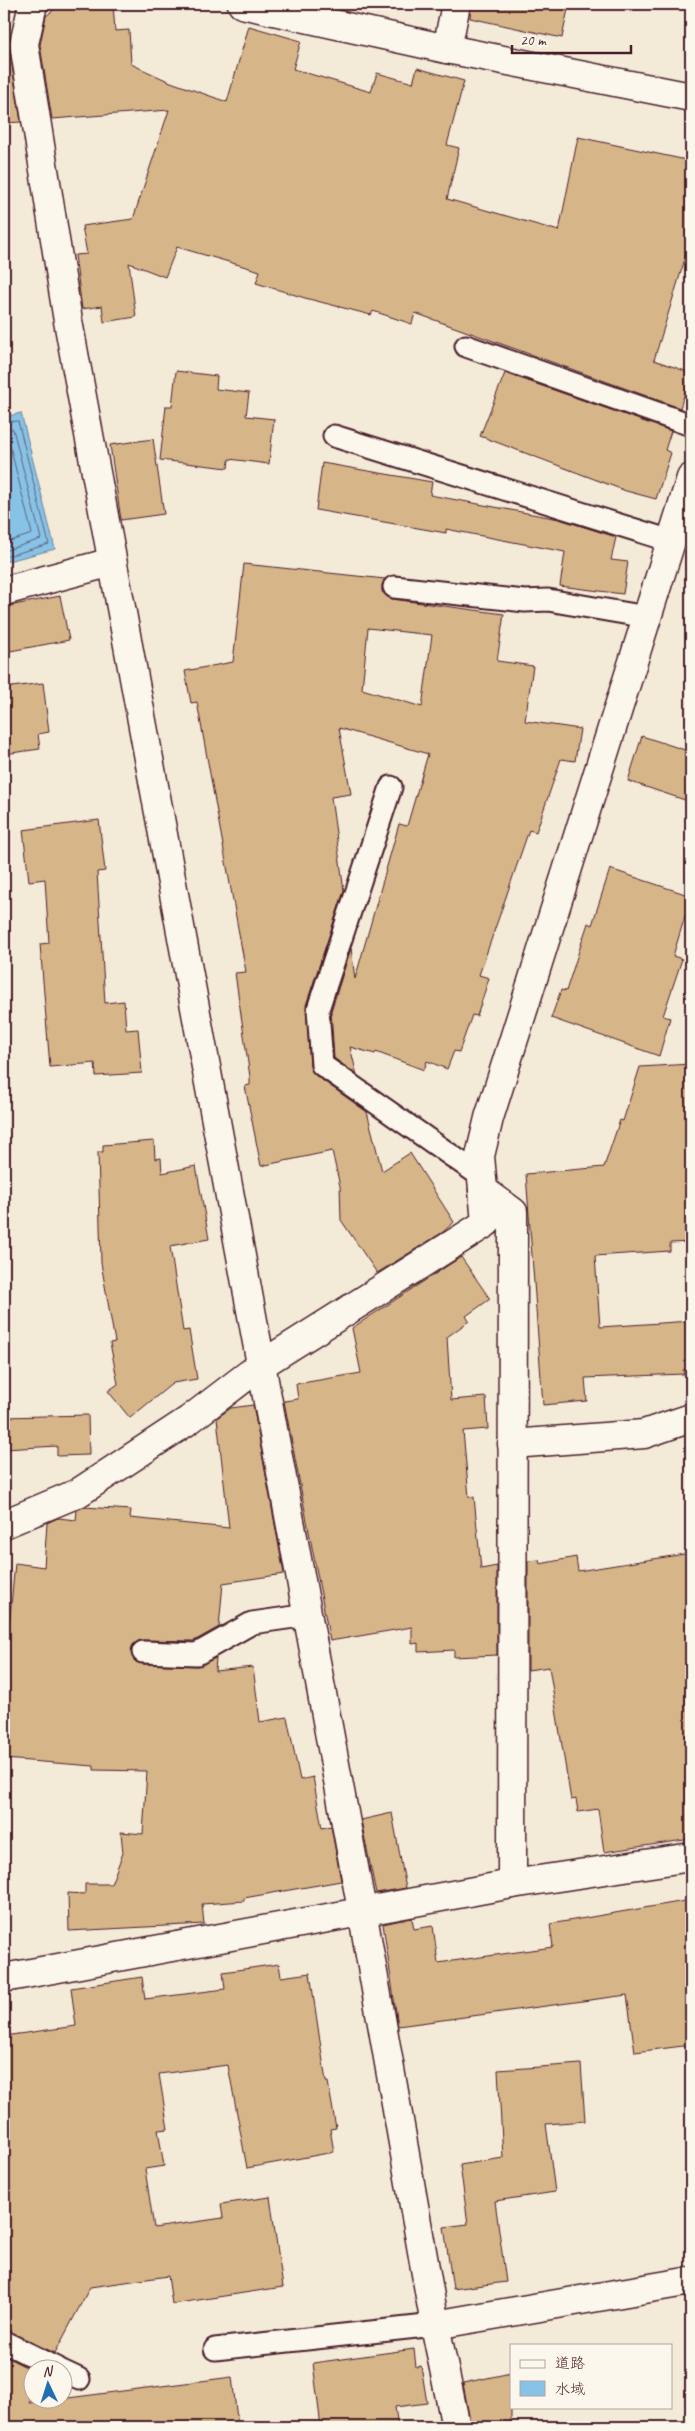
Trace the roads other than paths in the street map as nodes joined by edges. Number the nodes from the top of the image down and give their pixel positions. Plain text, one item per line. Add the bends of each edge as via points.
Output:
1 (33, 4) edge
2 (242, 4) edge
3 (456, 4) edge
4 (447, 49) junction
5 (691, 97) edge
6 (466, 346) dead end
7 (691, 425) edge
8 (334, 436) dead end
9 (691, 478) edge
10 (672, 541) junction
11 (112, 562) junction
12 (394, 587) dead end
13 (4, 591) edge
14 (647, 617) junction
15 (391, 788) dead end
16 (483, 1184) junction
17 (261, 1365) junction
18 (691, 1418) edge
19 (512, 1444) junction
20 (4, 1524) edge
21 (308, 1615) junction
22 (143, 1652) dead end
23 (691, 1858) edge
24 (512, 1884) junction
25 (362, 1910) junction
26 (4, 1978) edge
27 (691, 2280) edge
28 (435, 2325) junction
29 (4, 2342) edge
30 (214, 2349) dead end
31 (37, 2358) edge
32 (456, 2427) edge

1 - 11 street via 24,44 68,321
2 - 4 street
3 - 4 street
4 - 5 street
6 - 7 lane
8 - 10 lane
9 - 10 street
10 - 14 street
11 - 13 street
11 - 17 street
12 - 14 lane via 525,601 548,600
14 - 16 street via 489,1118 480,1156
15 - 16 lane via 318,1010 322,1065
16 - 17 street via 486,1223
16 - 19 street via 513,1212
17 - 20 street via 189,1420 78,1493
17 - 21 street
18 - 19 street via 644,1434
19 - 24 street
21 - 22 lane via 252,1623 196,1654
21 - 25 street
23 - 24 street
24 - 25 street
25 - 26 street
25 - 28 street
27 - 28 street
28 - 30 lane
28 - 32 street
29 - 31 lane

